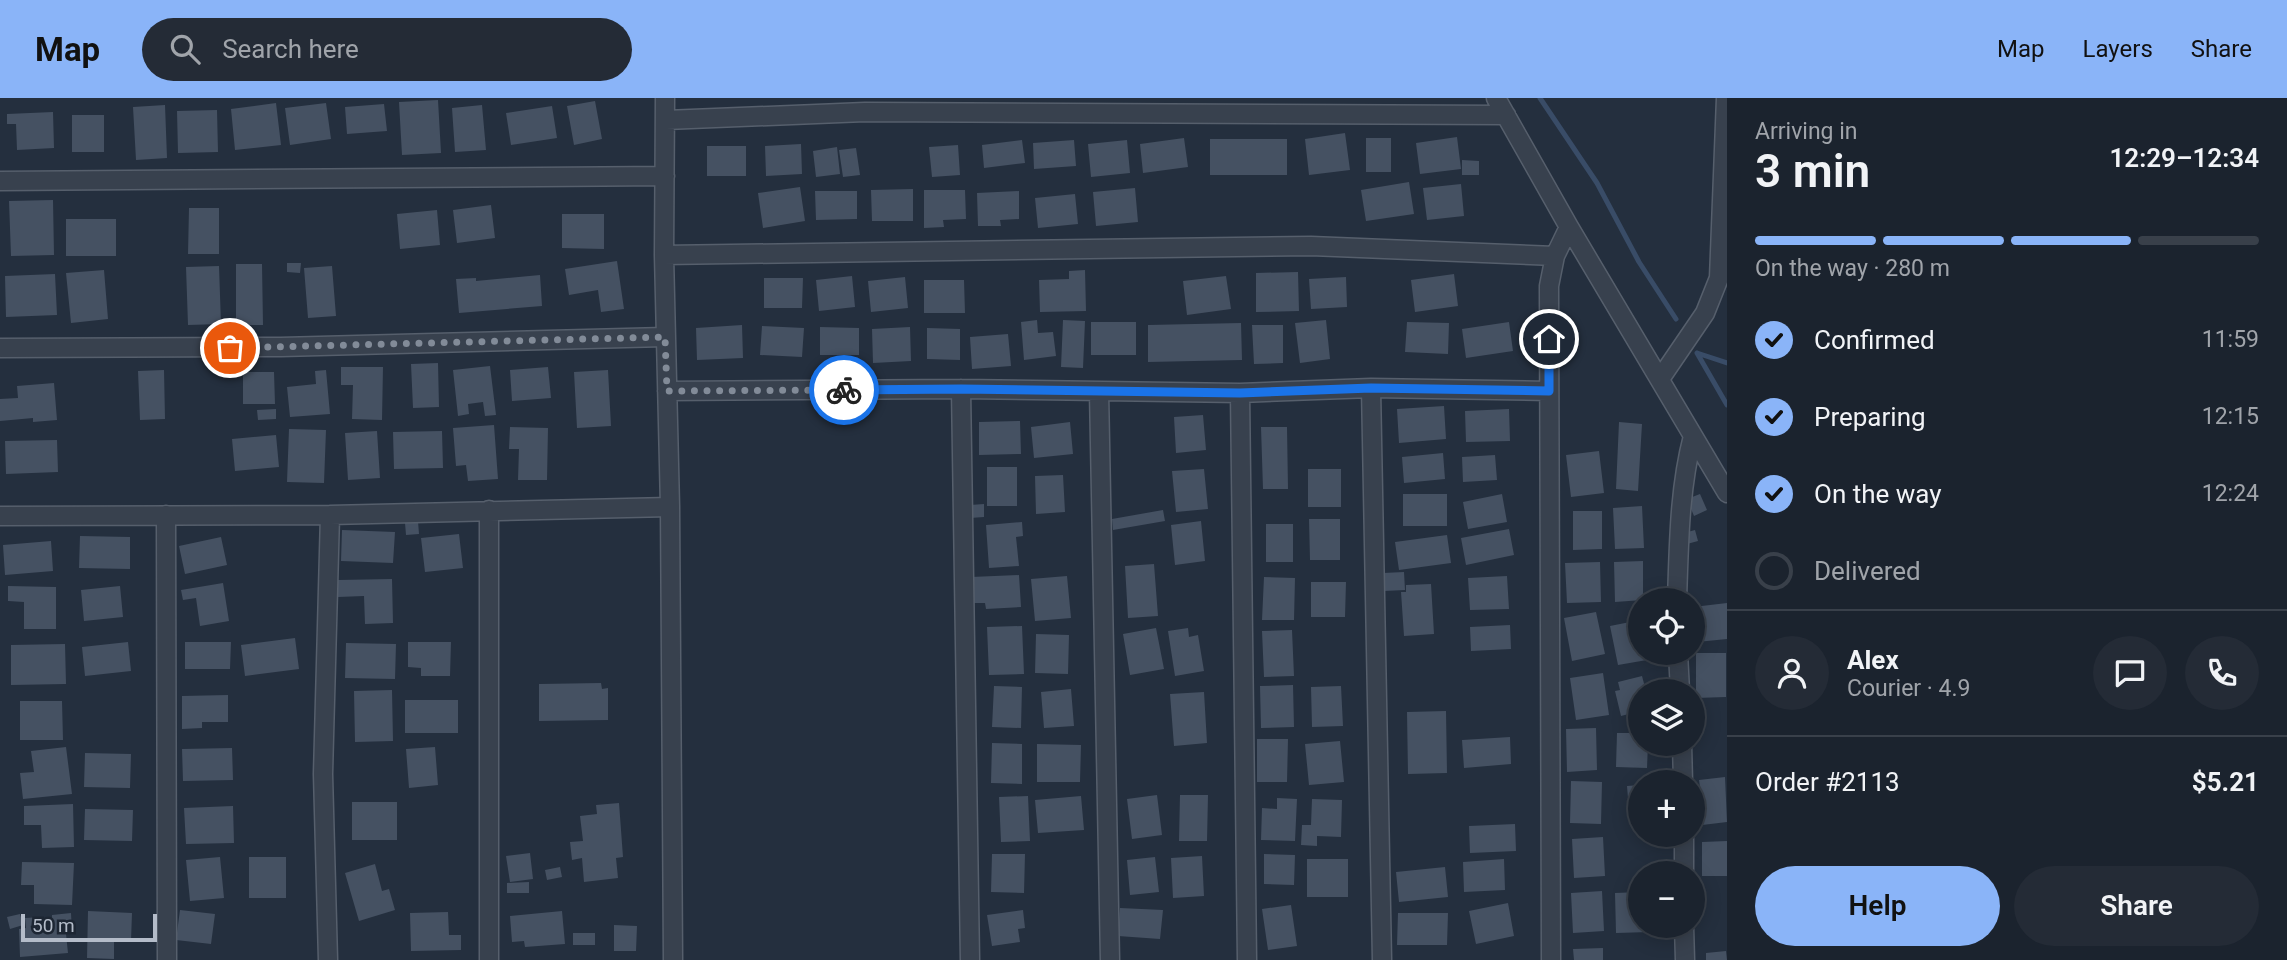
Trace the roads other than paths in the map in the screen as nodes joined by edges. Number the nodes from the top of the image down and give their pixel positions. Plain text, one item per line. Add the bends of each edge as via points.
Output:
1 (665, 98) edge
2 (1496, 98) edge
3 (1726, 98) edge
4 (1506, 115) junction
5 (666, 120) junction
6 (665, 176) junction
7 (0, 181) edge
8 (1569, 228) junction
9 (664, 255) junction
10 (1555, 256) junction
11 (665, 337) junction
12 (0, 348) edge
13 (1660, 379) junction
14 (1371, 388) junction
15 (961, 389) junction
16 (667, 391) junction
17 (1099, 391) junction
18 (1549, 391) junction
19 (1240, 393) junction
20 (1693, 436) junction
21 (1727, 493) edge
22 (670, 507) junction
23 (489, 510) junction
24 (166, 515) junction
25 (330, 515) junction
26 (0, 516) edge
27 (1677, 588) edge
28 (1684, 938) edge
29 (167, 960) edge
30 (328, 960) edge
31 (489, 960) edge
32 (673, 960) edge
33 (970, 960) edge
34 (1110, 960) edge
35 (1247, 960) edge
36 (1382, 960) edge
37 (1551, 960) edge
38 (1685, 960) edge

1 - 5 street
2 - 4 street
3 - 13 street via 1719,278 1705,313
4 - 5 street via 865,112
4 - 8 street
5 - 6 street
6 - 7 street
6 - 9 street
8 - 10 street
8 - 13 street
9 - 10 street via 1311,246
9 - 11 street
10 - 18 street via 1549,286
11 - 12 street via 281,347
11 - 16 street
13 - 20 street
14 - 18 street
14 - 19 street
14 - 36 street
15 - 16 street
15 - 17 street
15 - 33 street
16 - 22 street
17 - 19 street
17 - 34 street
18 - 37 street
19 - 35 street
20 - 21 street
20 - 27 street via 1680,518
22 - 23 street
22 - 32 street
23 - 25 street
23 - 31 street
24 - 25 street
24 - 26 street
24 - 29 street
25 - 30 street via 323,774
28 - 38 street

